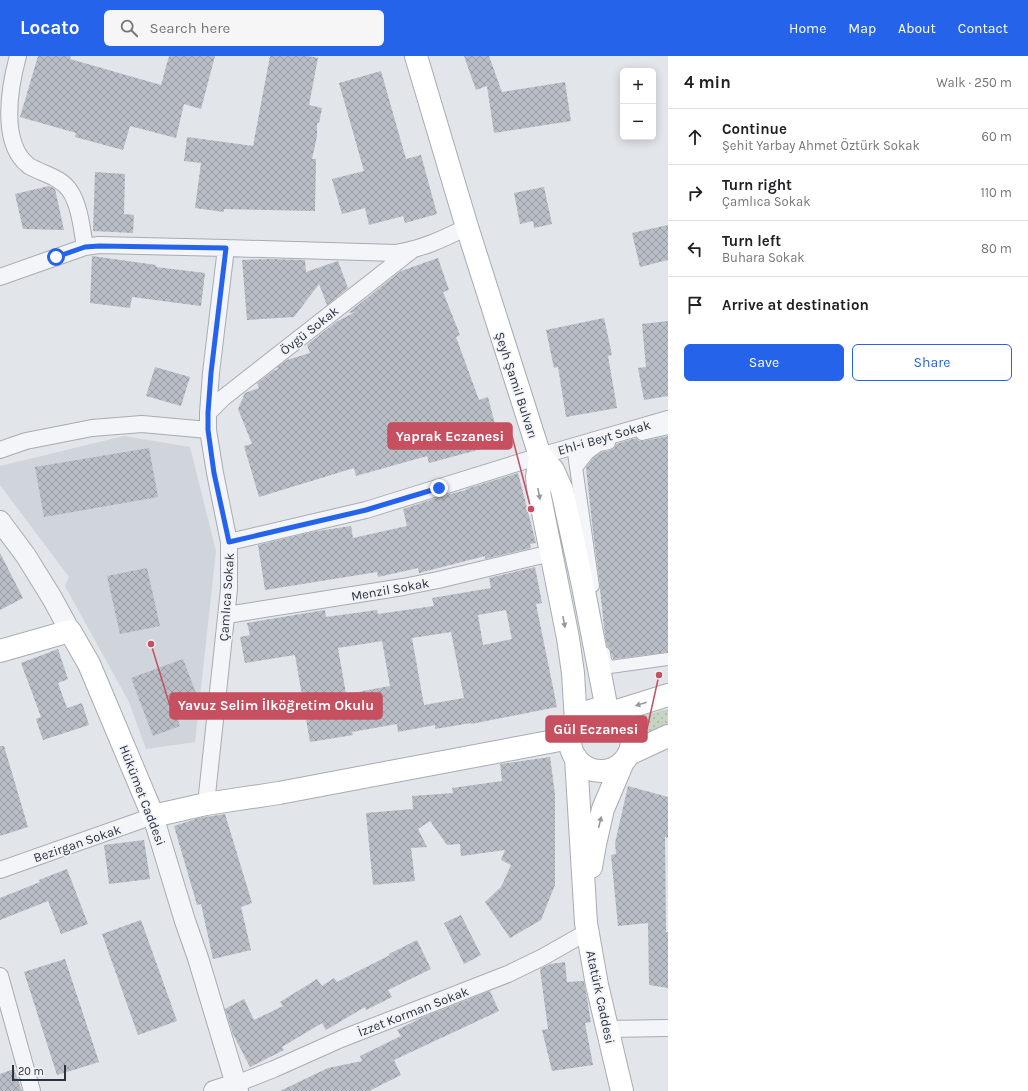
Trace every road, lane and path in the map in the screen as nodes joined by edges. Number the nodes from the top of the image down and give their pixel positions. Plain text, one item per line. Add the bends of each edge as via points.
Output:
1 (18, 56) edge
2 (416, 56) edge
3 (5, 89) edge
4 (467, 227) junction
5 (85, 247) junction
6 (226, 248) junction
7 (412, 250) junction
8 (0, 277) edge
9 (208, 413) junction
10 (668, 419) edge
11 (668, 428) edge
12 (208, 430) junction
13 (572, 446) junction
14 (0, 450) edge
15 (540, 456) junction
16 (576, 468) junction
17 (0, 521) edge
18 (229, 542) junction
19 (551, 553) junction
20 (227, 615) junction
21 (70, 631) junction
22 (0, 651) edge
23 (668, 659) edge
24 (668, 695) edge
25 (610, 711) junction
26 (668, 736) edge
27 (574, 740) junction
28 (626, 758) junction
29 (206, 804) junction
30 (153, 816) junction
31 (0, 870) edge
32 (585, 902) junction
33 (587, 932) junction
34 (0, 976) edge
35 (668, 1028) edge
36 (607, 1029) junction
37 (237, 1088) edge
38 (32, 1091) edge
39 (214, 1091) edge
40 (622, 1091) edge

1 - 3 street
2 - 4 main road, Şeyh Şamil Bulvarı
3 - 5 street via 6,125 13,151 29,166 64,184 70,192 76,202
4 - 7 street via 434,243
4 - 15 main road, Şeyh Şamil Bulvarı
5 - 6 street
5 - 8 street
6 - 7 street via 383,253
6 - 9 street, Çamlıca Sokak
7 - 9 street, Övgü Sokak via 223,398
9 - 12 street, Çamlıca Sokak
10 - 13 street, Ehl-i Beyt Sokak
11 - 16 street via 598,445
12 - 14 street via 142,424 92,428 26,441
12 - 18 street, Çamlıca Sokak via 214,473
13 - 15 street, Ehl-i Beyt Sokak
13 - 16 street
15 - 18 street, Ehl-i Beyt Sokak via 366,510
15 -> 19 main road, Şeyh Şamil Bulvarı via 538,487
15 - 25 main road via 553,470 562,490
16 - 23 street via 605,661 610,667
17 - 21 street, Hükümet Caddesi via 26,556
18 - 20 street, Çamlıca Sokak
19 - 20 street, Menzil Sokak via 438,580
19 -> 27 main road, Şeyh Şamil Bulvarı via 568,638
20 - 29 street, Çamlıca Sokak
21 - 22 main road
21 - 30 main road, Hükümet Caddesi via 89,664
24 -> 25 main road
25 - 27 main road via 598,709 582,716
25 - 28 main road via 622,718 630,730 632,745
26 - 28 main road
27 - 28 main road via 584,766 594,770 610,770
27 - 29 main road
27 - 32 main road, Atatürk Caddesi
32 -> 28 main road, Atatürk Caddesi via 603,809
29 - 30 main road
30 - 31 street, Bezirgan Sokak
30 - 37 street, Hükümet Caddesi
32 - 33 main road, Atatürk Caddesi
33 - 36 main road, Atatürk Caddesi
33 - 37 street, İzzet Korman Sokak via 543,958 508,974 341,1039
34 - 38 street
35 - 36 street
36 - 40 main road, Atatürk Caddesi
37 - 39 street

